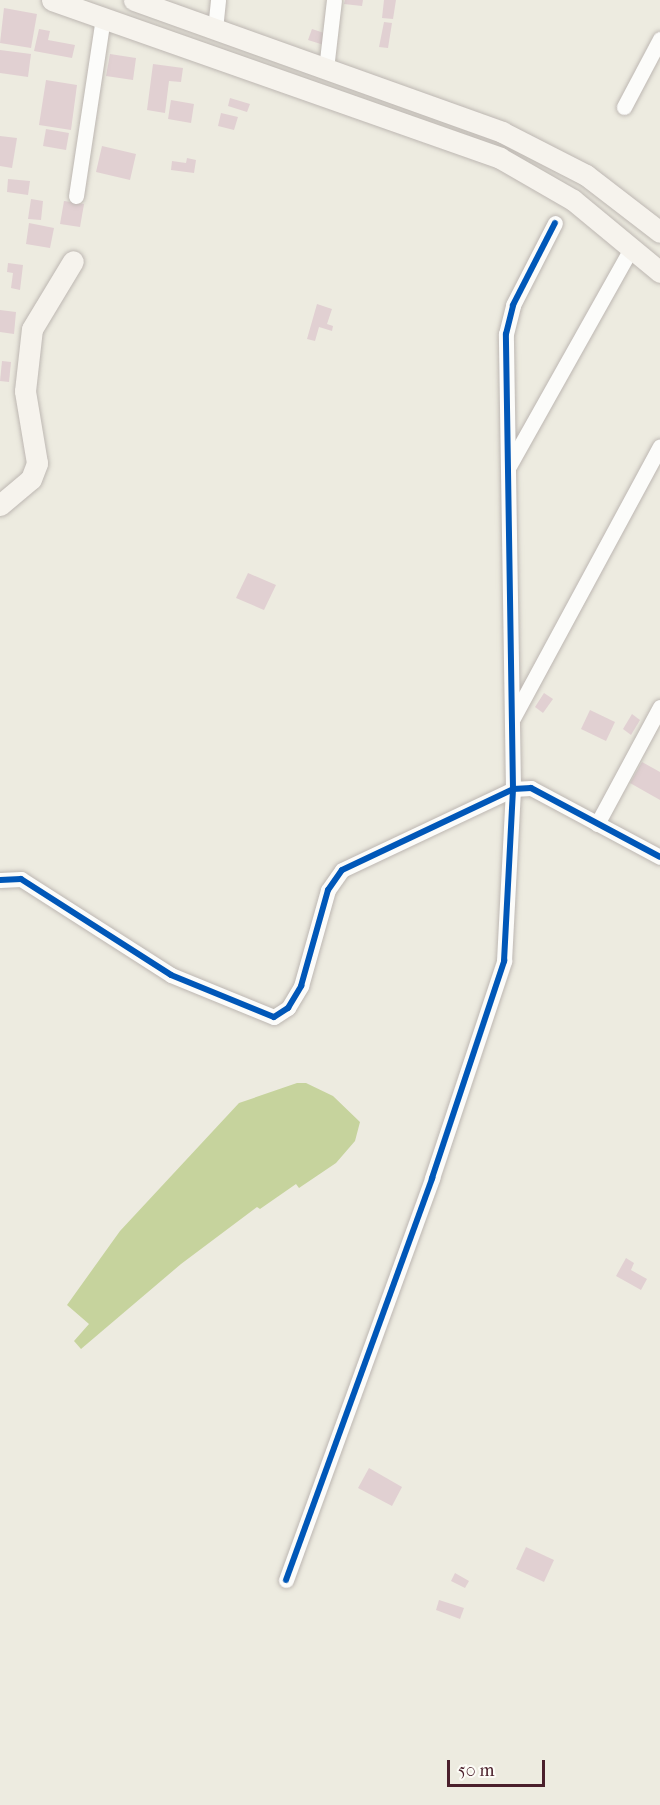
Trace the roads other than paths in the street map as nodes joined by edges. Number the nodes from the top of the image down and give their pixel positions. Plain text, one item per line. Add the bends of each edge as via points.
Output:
1 (52, 0) edge
2 (134, 0) edge
3 (218, 0) edge
4 (334, 0) edge
5 (103, 18) junction
6 (215, 29) junction
7 (660, 39) edge
8 (326, 69) junction
9 (624, 107) dead end
10 (76, 196) dead end
11 (555, 223) dead end
12 (660, 232) edge
13 (632, 247) junction
14 (73, 261) dead end
15 (660, 272) edge
16 (660, 446) edge
17 (508, 469) junction
18 (0, 506) edge
19 (660, 707) edge
20 (510, 723) junction
21 (513, 789) junction
22 (597, 824) junction
23 (660, 856) edge
24 (0, 880) edge
25 (286, 1580) dead end

1 - 5 street
2 - 6 street
3 - 6 street
4 - 8 street
5 - 10 street
5 - 13 street via 501,158 573,200
6 - 8 street
7 - 9 street
8 - 12 street via 502,132 586,175
11 - 17 street via 513,305 506,334
13 - 15 street
13 - 17 street
14 - 18 street via 32,329 26,391 37,463 31,479
16 - 20 street
17 - 20 street
19 - 22 street
20 - 21 street
21 - 22 street via 531,788
21 - 24 street via 342,870 328,890 301,986 288,1008 274,1017 171,975 21,879
21 - 25 street via 501,971 432,1178
22 - 23 street

